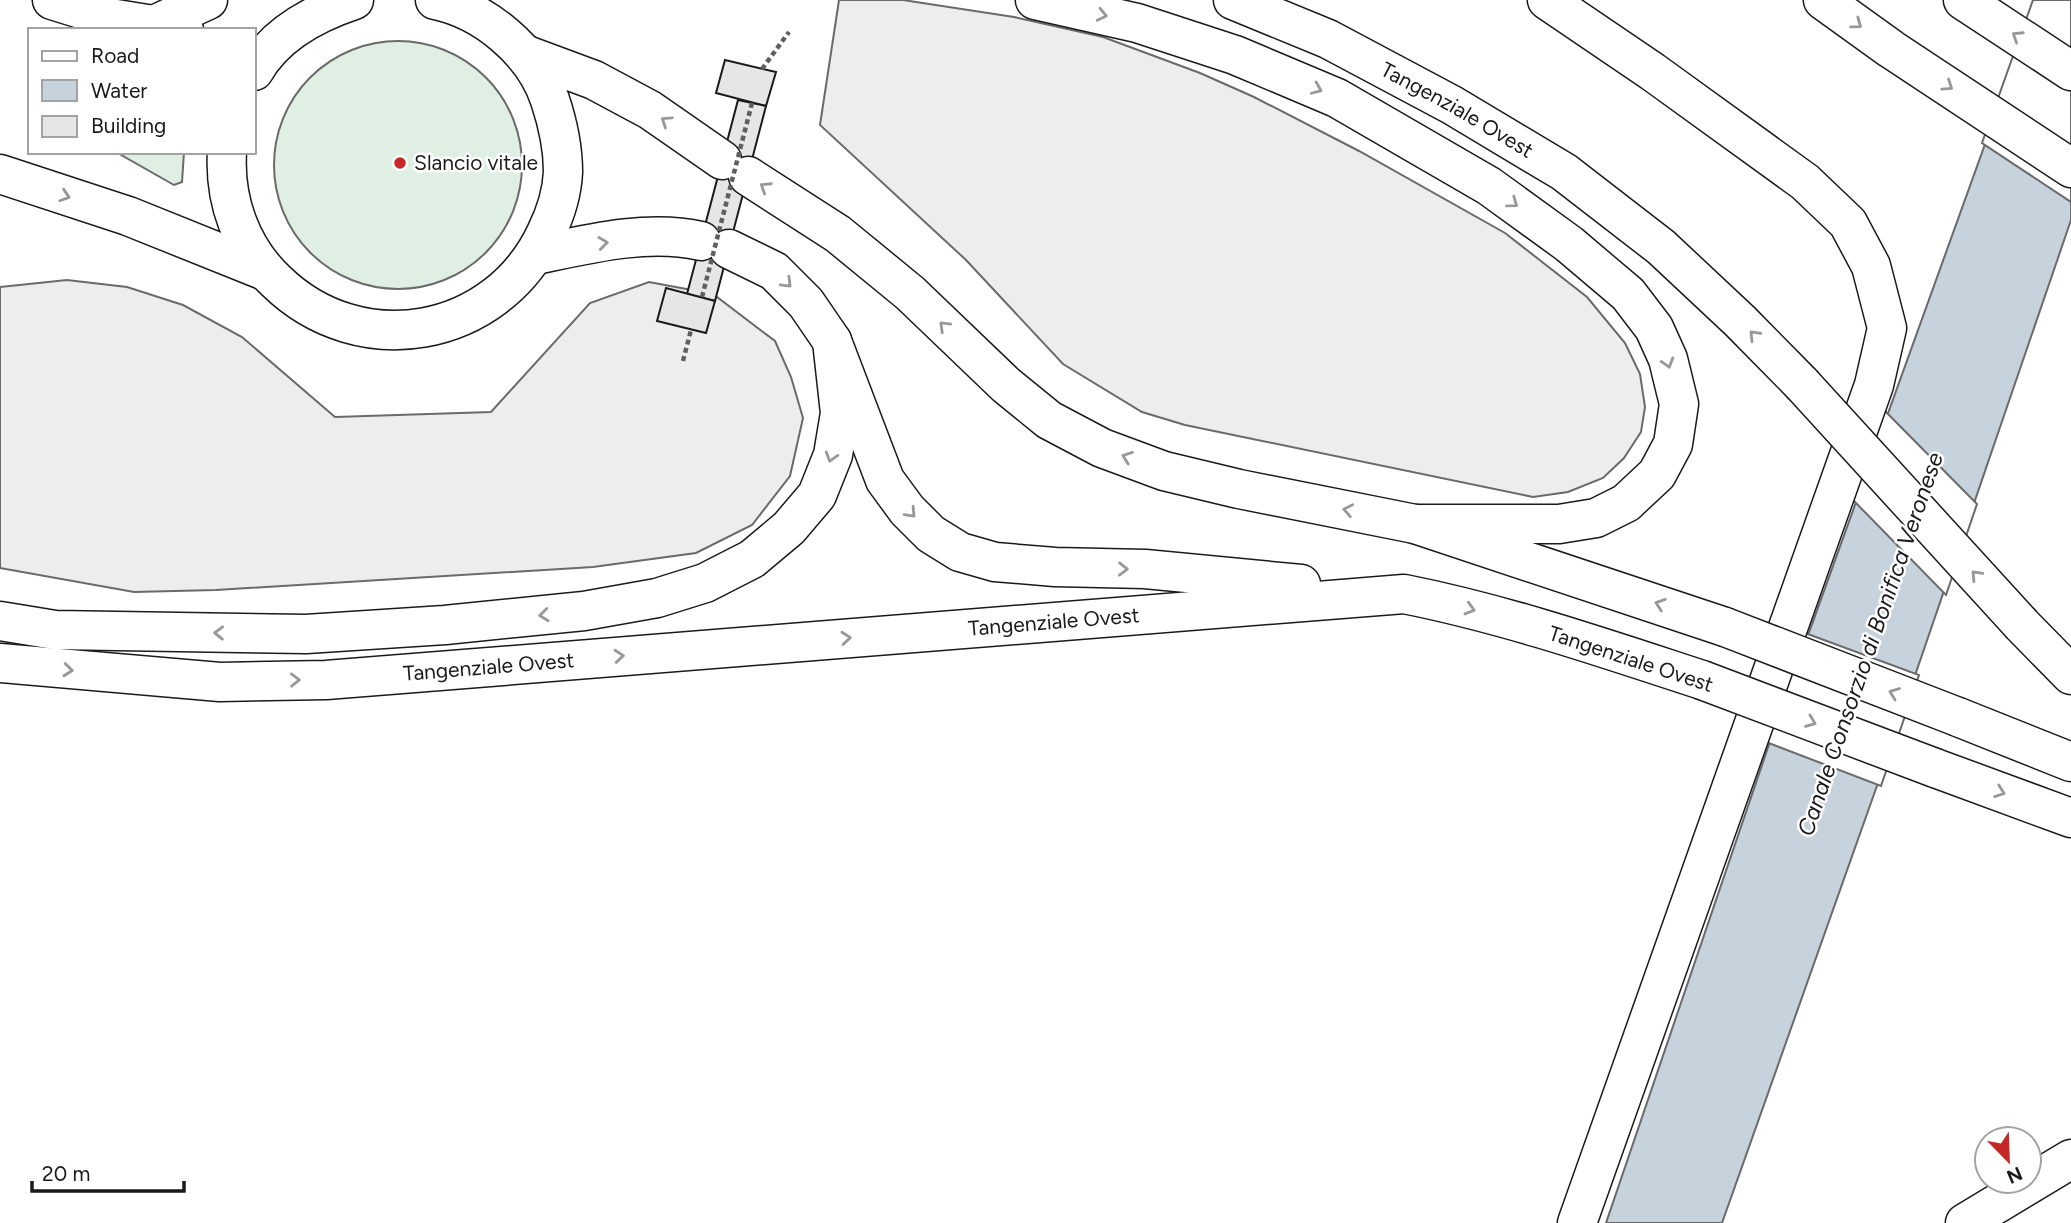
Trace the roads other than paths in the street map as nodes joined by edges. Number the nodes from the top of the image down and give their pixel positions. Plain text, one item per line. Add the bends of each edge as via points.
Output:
1 (52, 0) edge
2 (208, 0) edge
3 (354, 0) edge
4 (435, 0) edge
5 (1035, 0) edge
6 (1233, 0) edge
7 (1547, 0) edge
8 (1823, 0) edge
9 (1962, 0) edge
10 (169, 27) edge
11 (268, 35) edge
12 (524, 54) junction
13 (256, 66) edge
14 (2071, 71) edge
15 (227, 154) edge
16 (2071, 168) edge
17 (0, 174) edge
18 (536, 255) junction
19 (265, 271) junction
20 (832, 341) junction
21 (1415, 524) junction
22 (1404, 594) junction
23 (0, 621) edge
24 (0, 663) edge
25 (2071, 675) edge
26 (2071, 762) edge
27 (2071, 818) edge
28 (2071, 1160) edge
29 (1577, 1223) edge
30 (1965, 1223) edge

1 - 10 main road via 110,18
2 - 10 main road
3 - 11 main road
4 - 12 main road via 452,3 491,24
5 -> 21 main road via 1137,23 1235,55 1337,98 1489,186 1549,229 1628,294 1654,328 1668,359 1679,404 1673,444 1657,474 1626,503 1596,518 1559,524
25 -> 6 main road, Tangenziale Ovest, bridge via 1802,384 1661,247 1564,172 1452,105 1328,39
7 - 29 main road via 1805,182 1848,223 1871,266 1887,328 1874,385
8 -> 16 main road
14 -> 9 main road
11 - 13 main road
12 - 18 main road via 547,90 561,131 561,185 554,216
21 -> 12 main road via 1164,471 1102,449 1049,420 1006,385 910,293 838,234 650,110 605,86
15 - 19 main road via 232,210 247,246
17 -> 19 main road via 128,216
18 - 19 main road via 507,288 470,312 417,330 358,327 323,316 292,297
18 -> 20 main road via 639,238 688,238 715,245 774,271 806,303
20 -> 22 main road via 885,480 931,534 960,552 995,562 1145,569
20 -> 23 main road via 840,413 833,455 817,495 789,528 752,559 705,583 657,598 584,611 306,634 55,630
26 -> 21 main road, bridge via 1725,626
24 -> 22 main road, Tangenziale Ovest via 220,682 326,680
22 -> 27 main road, Tangenziale Ovest, bridge via 1510,620 1702,680
28 - 30 main road

